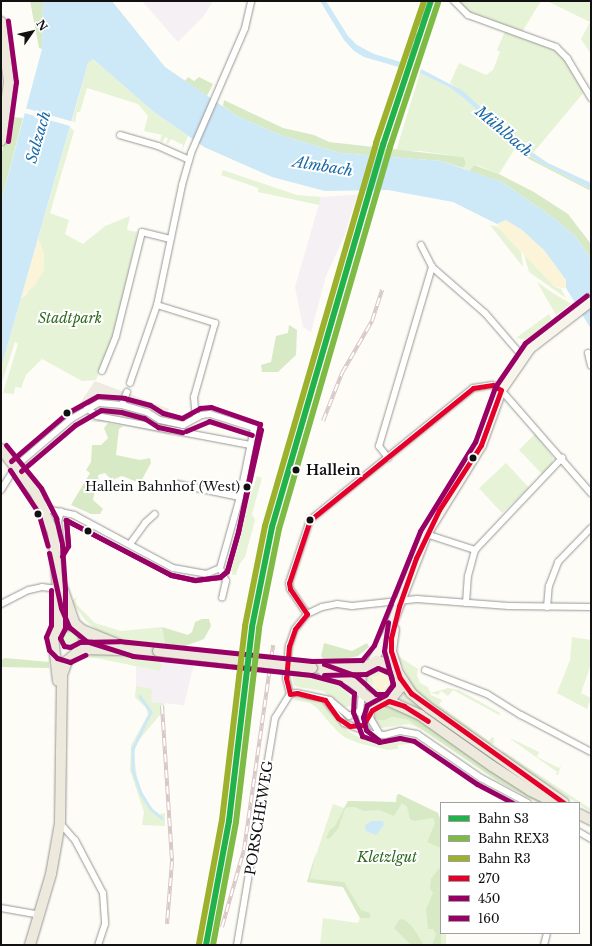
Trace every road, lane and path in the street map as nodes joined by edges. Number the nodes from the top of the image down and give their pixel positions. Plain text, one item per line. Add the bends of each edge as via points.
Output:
1 (251, 1) edge
2 (456, 3) edge
3 (1, 22) edge
4 (591, 98) edge
5 (120, 135) dead end
6 (1, 140) edge
7 (189, 160) junction
8 (170, 239) junction
9 (422, 245) dead end
10 (432, 267) junction
11 (591, 301) edge
12 (157, 305) junction
13 (588, 353) dead end
14 (523, 357) junction
15 (591, 366) edge
16 (102, 371) dead end
17 (130, 383) dead end
18 (501, 390) junction
19 (127, 392) dead end
20 (122, 404) junction
21 (87, 408) junction
22 (196, 418) junction
23 (164, 425) junction
24 (250, 446) junction
25 (1, 449) edge
26 (388, 458) junction
27 (562, 458) junction
28 (16, 466) junction
29 (177, 484) dead end
30 (1, 490) edge
31 (591, 493) edge
32 (240, 497) junction
33 (38, 498) junction
34 (61, 511) junction
35 (155, 514) dead end
36 (591, 528) edge
37 (426, 534) junction
38 (130, 544) junction
39 (475, 550) junction
40 (56, 552) junction
41 (57, 564) junction
42 (220, 568) junction
43 (58, 590) junction
44 (222, 598) dead end
45 (466, 602) junction
46 (400, 603) junction
47 (1, 604) edge
48 (547, 607) junction
49 (591, 607) edge
50 (307, 614) junction
51 (58, 627) junction
52 (79, 627) junction
53 (56, 647) junction
54 (81, 649) junction
55 (134, 649) junction
56 (71, 655) junction
57 (368, 665) junction
58 (312, 668) junction
59 (425, 670) dead end
60 (399, 675) junction
61 (361, 690) junction
62 (290, 694) junction
63 (325, 700) junction
64 (385, 702) junction
65 (360, 711) junction
66 (60, 713) junction
67 (370, 718) junction
68 (362, 727) junction
69 (380, 734) junction
70 (591, 752) edge
71 (526, 802) edge
72 (554, 802) edge
73 (563, 802) edge
74 (580, 814) edge
75 (591, 820) edge
76 (60, 823) junction
77 (580, 832) edge
78 (591, 838) edge
79 (1, 908) edge
80 (39, 915) junction
81 (547, 934) edge
82 (30, 945) edge
83 (98, 945) edge
84 (237, 945) edge
85 (544, 945) edge

1 - 7 street via 246,28
2 - 4 street via 468,15 488,24 556,47 567,58
3 - 6 main road via 9,82
5 - 7 street via 158,146
7 - 8 street
8 - 12 street
8 - 16 street via 142,232 116,336
9 - 10 street
10 - 14 street via 485,314
10 - 26 street via 379,446
11 - 14 main road via 542,337
12 - 17 street
12 - 22 street via 215,323 194,397
13 - 15 street
14 - 18 main road
18 - 26 street via 493,385 473,388
18 - 27 street
18 - 37 main road via 471,463
19 - 20 street
20 - 21 street via 100,403
20 - 23 street via 147,412
21 - 23 street via 97,416
21 - 28 street
22 - 23 street via 183,425
22 - 24 street via 210,414 254,428
23 - 24 street
24 - 32 street
25 - 28 main road
26 - 50 street via 310,520 289,583 290,589
27 - 31 street
27 - 39 street
28 - 30 street
28 - 33 main road
29 - 32 street
32 - 42 street
33 - 34 street via 48,508
33 - 40 main road via 49,520
34 - 38 street via 74,515
34 - 40 street via 58,522 61,545
35 - 38 street
36 - 48 street via 558,562 549,586
37 - 39 street
37 - 46 main road
38 - 42 street via 163,564 187,572 206,574
39 - 45 street via 468,576
40 - 41 main road
41 - 43 main road
41 - 52 main road via 65,598
42 - 44 street via 226,581
43 - 47 street via 42,587 29,590
43 - 51 main road
45 - 46 street via 417,599
45 - 48 street
46 - 50 street via 352,606 337,604
46 - 57 main road via 380,649
46 - 60 main road via 391,638 393,658
48 - 49 street
50 - 62 street via 295,629 290,642 286,678
51 - 52 main road via 71,623
51 - 53 main road via 53,637
52 - 54 main road via 85,640
52 - 55 main road via 102,640
53 - 56 main road via 60,652
53 - 66 main road
54 - 55 main road
54 - 56 main road
55 - 58 main road, bridge
56 - 66 main road via 62,675
57 - 58 main road
57 - 60 main road via 383,661
57 - 61 main road via 361,674
58 - 61 main road via 343,678
59 - 70 street via 487,694 522,716
60 - 64 main road via 400,688
60 - 73 main road via 411,693 429,708
61 - 64 main road via 374,701
61 - 65 street
62 - 63 street via 302,694
62 - 84 street, PORSCHEWEG via 275,718
63 - 65 street via 330,700 344,714 354,715
63 - 68 street via 344,723
64 - 67 street via 372,710
64 - 72 main road via 420,715 492,766 531,791
65 - 68 street
66 - 76 main road
67 - 68 street
67 - 69 street
68 - 69 street
69 - 71 street via 400,731 417,734 481,778
74 - 75 main road
76 - 80 main road via 56,851
76 - 83 street via 75,840 102,893 105,924
77 - 78 street
79 - 80 street
80 - 82 main road
81 - 85 street

